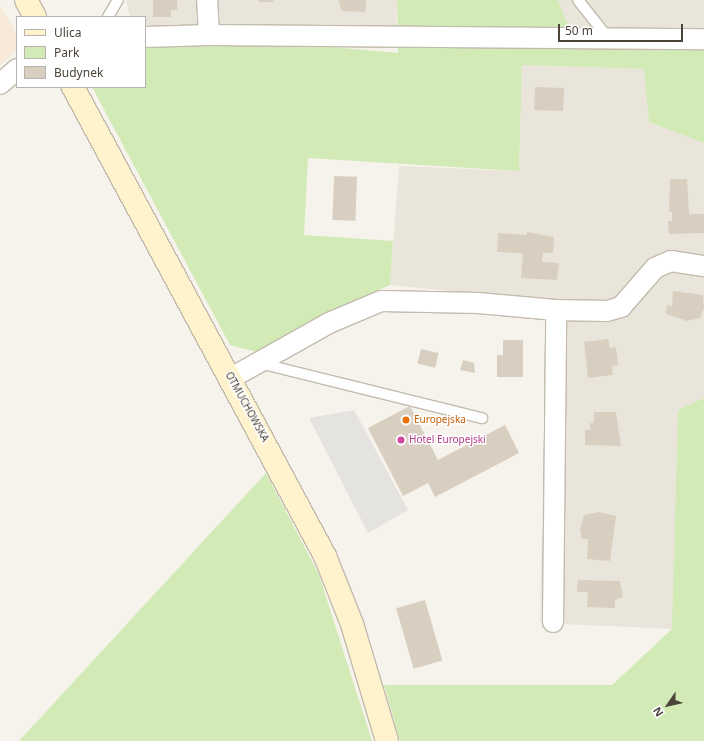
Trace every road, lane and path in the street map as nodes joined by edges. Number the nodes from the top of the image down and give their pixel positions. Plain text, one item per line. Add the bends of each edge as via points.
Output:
1 (26, 0) edge
2 (118, 0) edge
3 (207, 0) edge
4 (578, 0) edge
5 (34, 16) edge
6 (109, 16) edge
7 (209, 35) junction
8 (146, 37) edge
9 (611, 40) junction
10 (704, 40) edge
11 (16, 70) edge
12 (0, 84) edge
13 (74, 88) edge
14 (704, 266) edge
15 (556, 310) junction
16 (259, 363) junction
17 (231, 378) junction
18 (482, 418) dead end
19 (553, 622) dead end
20 (387, 741) edge

1 - 5 main road
2 - 6 lane
3 - 7 street
4 - 9 lane
7 - 8 street
7 - 9 street
9 - 10 street
11 - 12 street
13 - 17 main road, OTMUCHOWSKA
14 - 15 street via 671,261 655,268 621,307 607,311
15 - 16 street via 478,303 381,301 329,322
15 - 19 street
16 - 17 street
16 - 18 lane
17 - 20 main road, OTMUCHOWSKA via 307,519 340,589

